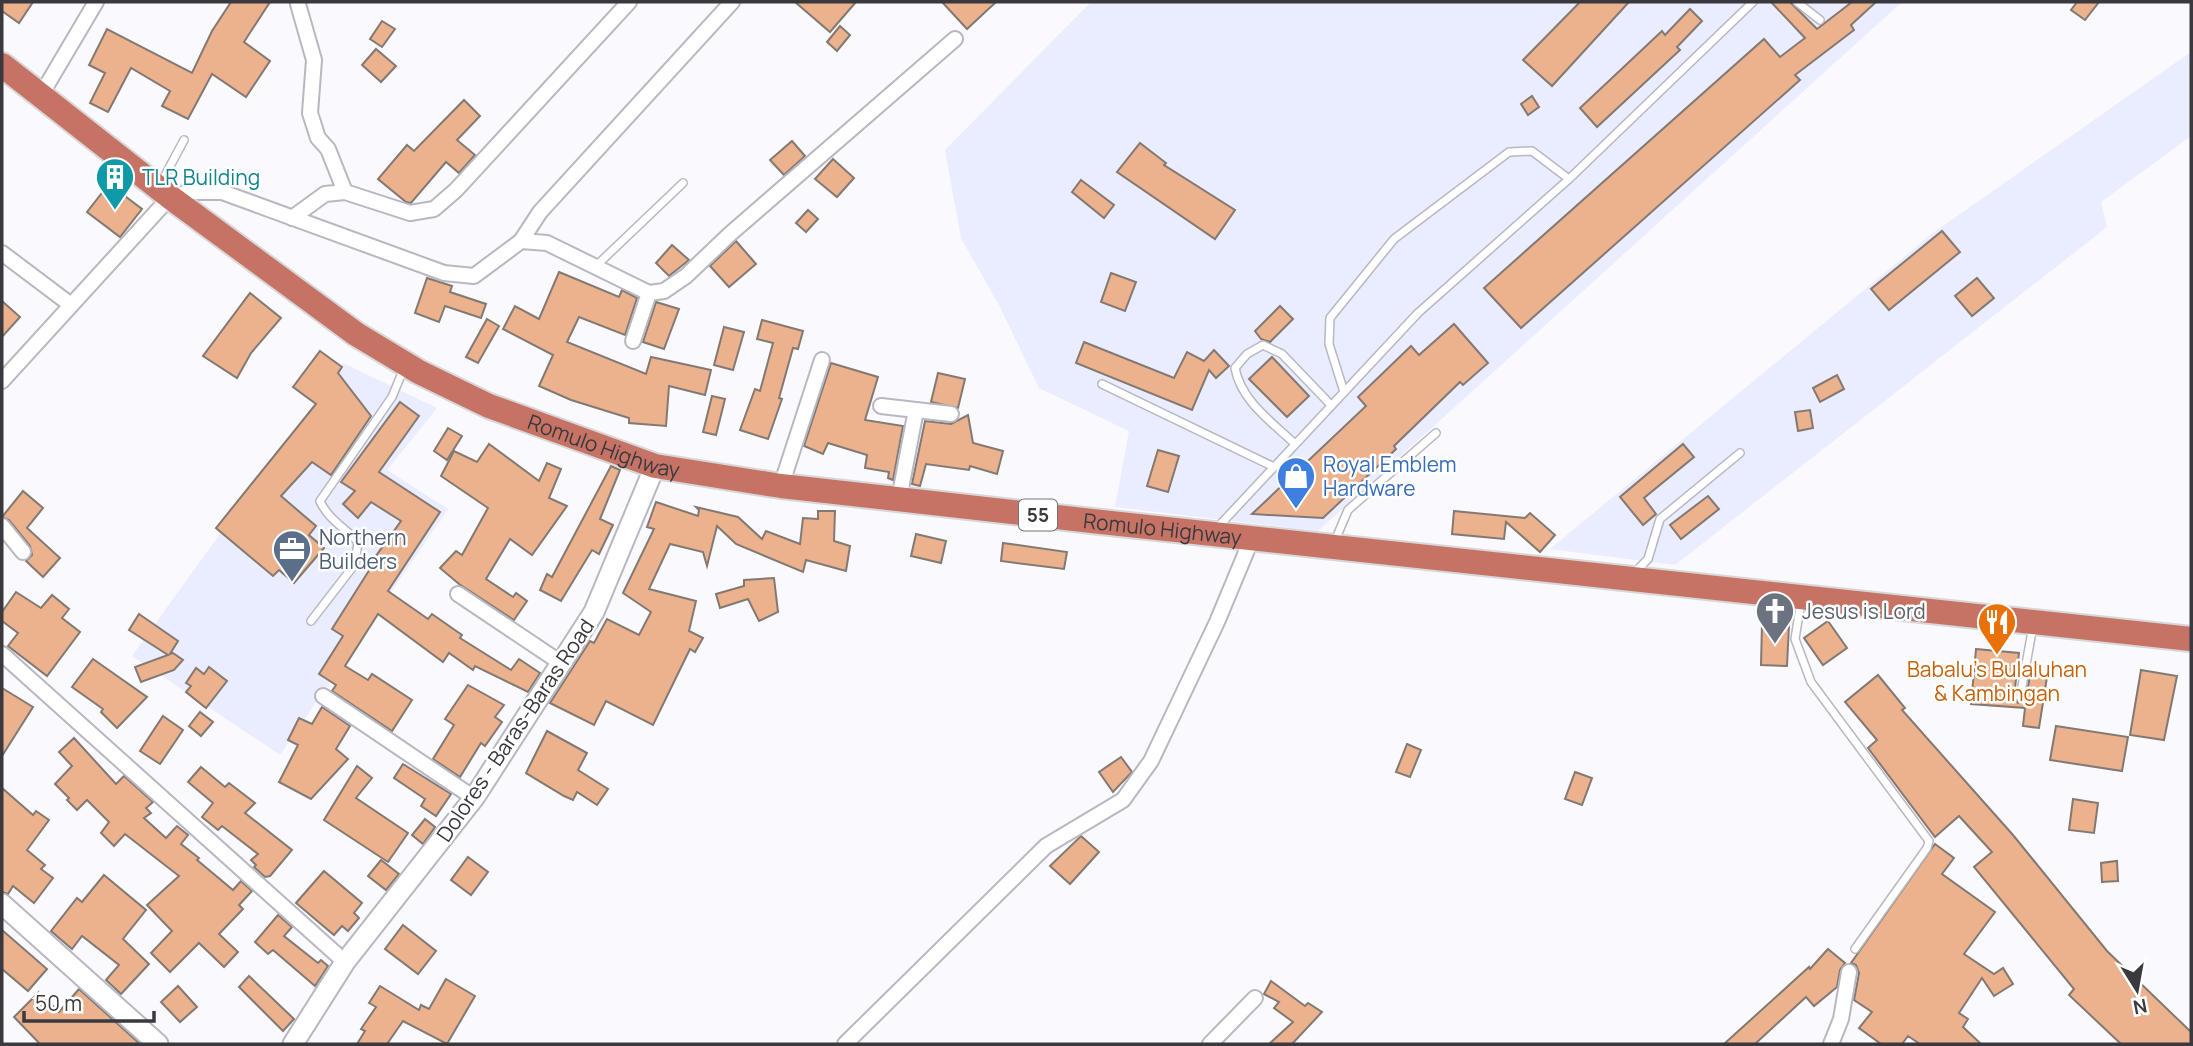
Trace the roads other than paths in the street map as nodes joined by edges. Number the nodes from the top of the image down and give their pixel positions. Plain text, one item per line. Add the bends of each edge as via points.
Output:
1 (96, 2) edge
2 (629, 2) edge
3 (733, 2) edge
4 (1754, 2) edge
5 (1797, 2) edge
6 (298, 4) dead end
7 (1819, 20) dead end
8 (955, 39) dead end
9 (2, 65) edge
10 (41, 95) junction
11 (184, 140) dead end
12 (1569, 179) junction
13 (682, 183) dead end
14 (164, 192) junction
15 (345, 192) junction
16 (292, 218) junction
17 (521, 241) junction
18 (2, 253) edge
19 (596, 266) junction
20 (649, 293) junction
21 (71, 305) junction
22 (632, 341) dead end
23 (822, 360) dead end
24 (406, 364) junction
25 (2, 381) edge
26 (1102, 384) dead end
27 (1343, 392) junction
28 (1331, 405) junction
29 (881, 406) dead end
30 (916, 410) junction
31 (951, 414) dead end
32 (1436, 433) dead end
33 (1295, 444) junction
34 (1740, 453) dead end
35 (655, 466) junction
36 (1274, 467) junction
37 (781, 486) junction
38 (899, 499) junction
39 (2, 526) edge
40 (1212, 534) junction
41 (1252, 538) junction
42 (1333, 547) junction
43 (23, 552) dead end
44 (1628, 578) junction
45 (458, 594) dead end
46 (1802, 597) junction
47 (311, 621) dead end
48 (2034, 622) junction
49 (2191, 639) edge
50 (2, 654) edge
51 (561, 663) junction
52 (323, 696) dead end
53 (2020, 698) dead end
54 (474, 798) junction
55 (3, 909) edge
56 (1856, 949) dead end
57 (345, 962) junction
58 (1849, 972) dead end
59 (1255, 998) dead end
60 (158, 1044) edge
61 (293, 1044) edge
62 (845, 1044) edge
63 (1210, 1044) edge
64 (1831, 1044) edge

1 - 10 street
2 - 15 street via 434,209 410,214
3 - 17 street via 556,193
4 - 12 lane
5 - 7 lane
6 - 15 street via 314,60 310,113
8 - 20 street via 686,276 664,291
9 - 10 highway, Romulo Highway / 55
10 - 14 highway, Romulo Highway / 55
11 - 14 lane
12 - 27 lane via 1418,313
12 - 27 lane via 1532,151 1509,152 1394,239 1330,318 1329,344
13 - 19 lane
14 - 16 street via 222,192
14 - 21 street
14 - 24 highway, Romulo Highway / 55 via 356,334
15 - 16 street via 325,194
16 - 17 street via 444,273 474,276
17 - 19 street via 547,243
18 - 21 street
19 - 20 street
20 - 22 street
21 - 25 street
23 - 37 street
24 - 35 highway, Romulo Highway / 55 via 501,411
24 - 47 lane via 392,397 320,501 326,514 358,542 355,564
26 - 36 lane
27 - 28 lane
28 - 33 lane
28 - 33 lane via 1282,354 1263,345 1247,354 1235,368 1238,383
29 - 30 street
30 - 31 street
30 - 38 street
32 - 42 lane via 1348,510
33 - 36 lane
34 - 44 lane via 1660,519 1648,559
35 - 37 highway, Romulo Highway / 55
35 - 51 street, Dolores - Baras-Baras Road via 594,612
36 - 40 lane
37 - 38 highway, Romulo Highway / 55
38 - 40 highway, Romulo Highway / 55
39 - 43 street
40 - 41 highway, Romulo Highway / 55
41 - 42 highway, Romulo Highway / 55
41 - 62 street via 1151,761 1123,800 1046,846
42 - 44 highway, Romulo Highway / 55
44 - 46 highway, Romulo Highway / 55
45 - 51 street
46 - 48 highway, Romulo Highway / 55
46 - 56 lane via 1795,639 1811,682 1929,841
48 - 49 highway, Romulo Highway / 55
48 - 53 lane
50 - 57 street
51 - 54 street, Dolores - Baras-Baras Road
52 - 54 street
54 - 57 street, Dolores - Baras-Baras Road
55 - 60 street
57 - 61 street, Dolores - Baras-Baras Road
58 - 64 street via 1841,1019
59 - 63 street

